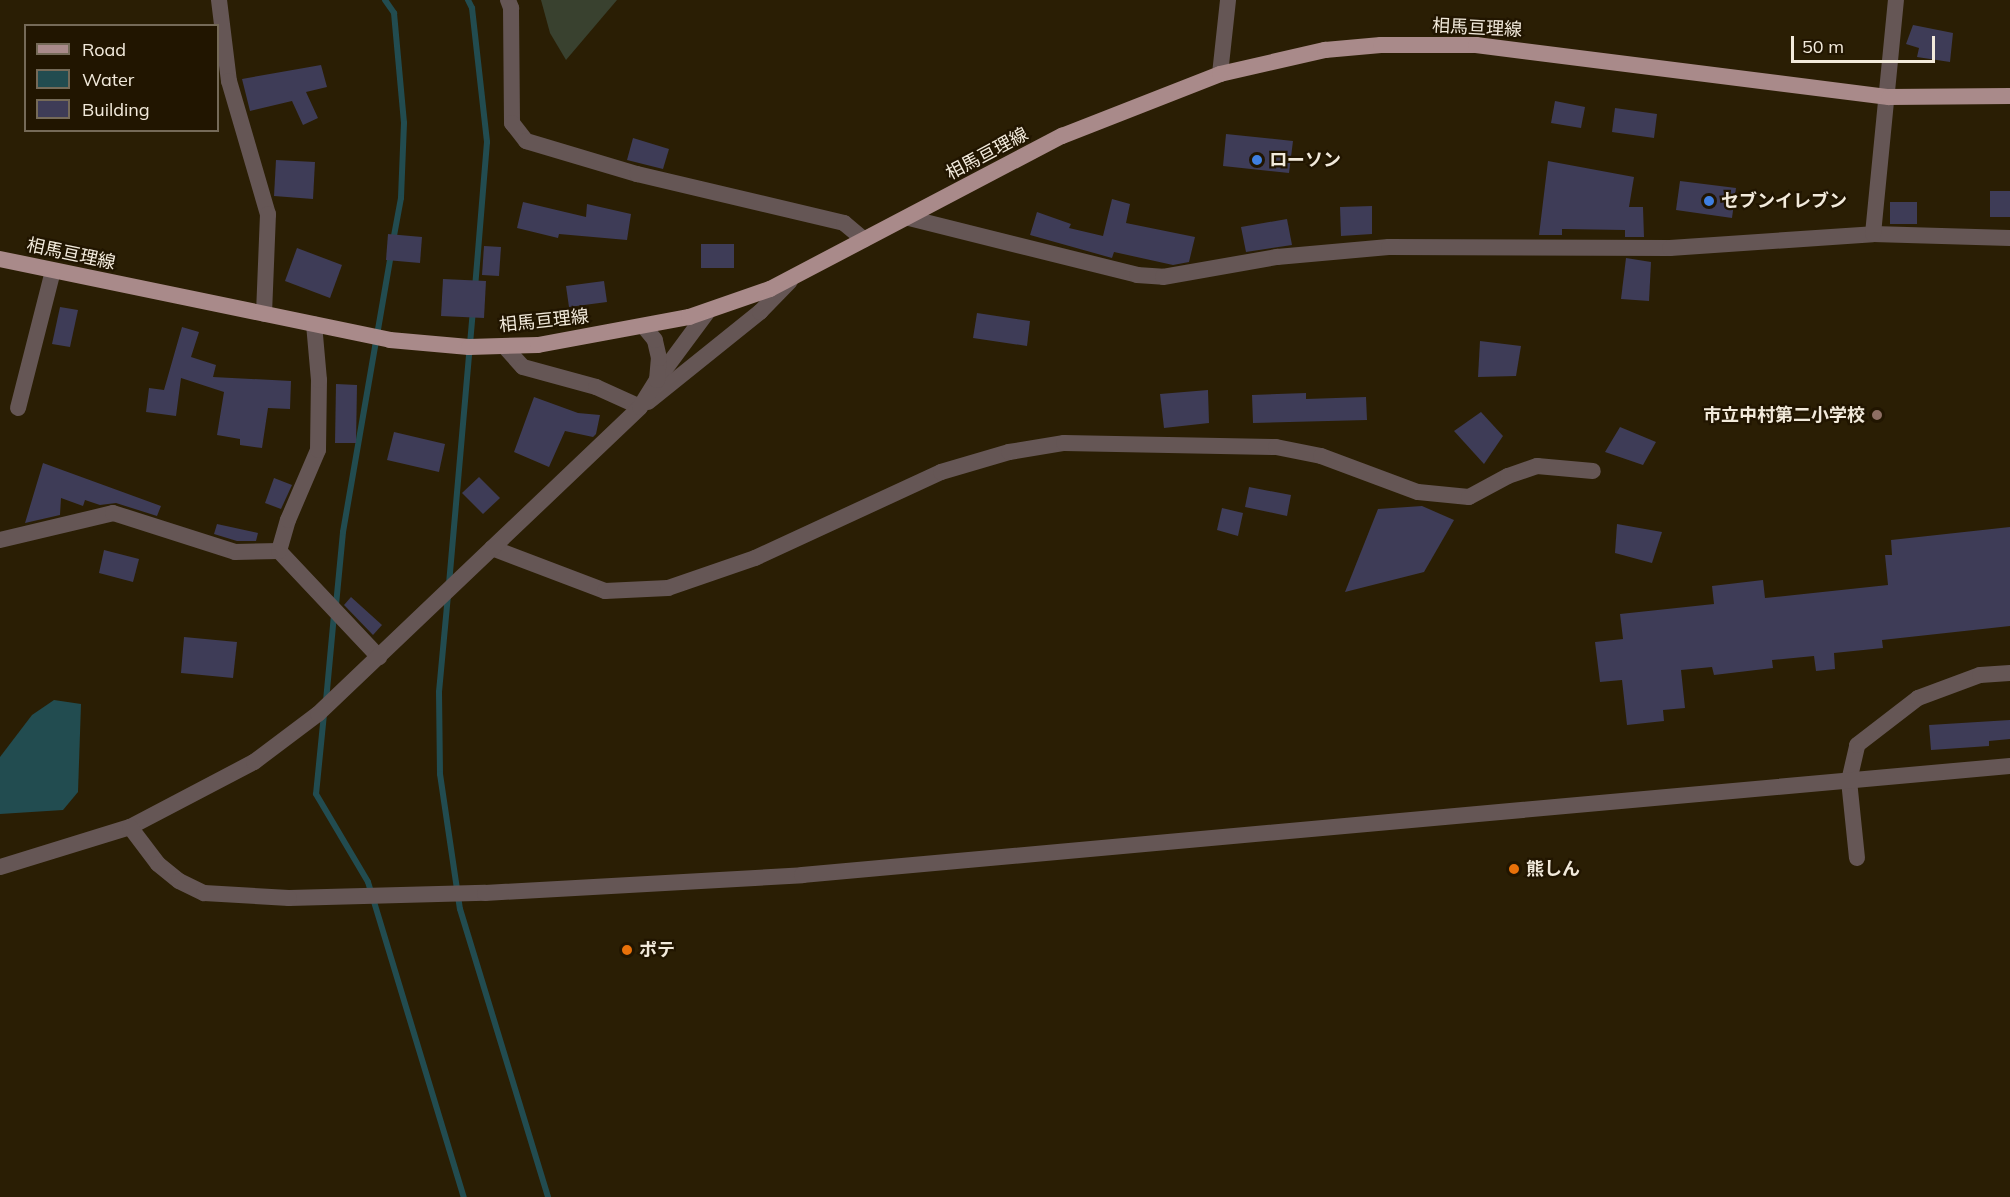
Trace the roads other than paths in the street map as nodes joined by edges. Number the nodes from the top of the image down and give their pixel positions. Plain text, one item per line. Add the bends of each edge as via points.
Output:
1 (219, 0) edge
2 (508, 0) edge
3 (1228, 0) edge
4 (1896, 0) edge
5 (1220, 74) junction
6 (2010, 96) edge
7 (1889, 97) junction
8 (909, 218) junction
9 (1873, 234) junction
10 (2010, 238) edge
11 (864, 240) junction
12 (0, 259) edge
13 (53, 271) junction
14 (795, 276) junction
15 (708, 311) junction
16 (264, 314) junction
17 (314, 324) junction
18 (644, 327) junction
19 (504, 346) junction
20 (657, 380) junction
21 (18, 408) dead end
22 (640, 408) junction
23 (1593, 471) dead end
24 (0, 540) edge
25 (492, 548) junction
26 (279, 550) junction
27 (379, 657) junction
28 (2010, 673) edge
29 (2010, 766) edge
30 (1849, 781) junction
31 (130, 827) junction
32 (1857, 858) dead end
33 (0, 867) edge

1 - 16 street via 228,81 268,214
2 - 11 street via 512,123 526,141 637,174 844,223
3 - 5 street
4 - 7 street
5 - 7 main road, 相馬亘理線 via 1325,50 1381,45 1476,45
5 - 8 main road, 相馬亘理線 via 1062,136
6 - 7 main road, 相馬亘理線
7 - 9 street
8 - 9 street via 1137,275 1163,277 1278,257 1389,247 1670,248
8 - 11 main road, 相馬亘理線
9 - 10 street
11 - 14 main road, 相馬亘理線
12 - 13 main road, 相馬亘理線
13 - 16 main road, 相馬亘理線
13 - 21 street
14 - 15 main road, 相馬亘理線
14 - 22 street via 760,312
15 - 18 main road, 相馬亘理線
15 - 20 street
16 - 17 main road, 相馬亘理線
17 - 19 main road, 相馬亘理線 via 390,340
17 - 26 street via 319,380 318,450
18 - 19 main road, 相馬亘理線 via 538,345
18 - 20 street via 655,340
19 - 22 street via 523,367 596,387
20 - 22 street
22 - 25 street
23 - 25 street via 1537,466 1468,497 1418,492 1331,459 1276,447 1207,449 1064,443 1010,452 941,472 755,558 668,588 605,591
24 - 26 street via 113,513 235,552
25 - 27 street
26 - 27 street
27 - 31 street via 318,714 254,762
28 - 30 street via 1980,675 1918,698 1857,745
29 - 30 street
30 - 31 street via 802,875 485,893 289,898 204,893 178,881 158,864
30 - 32 street
31 - 33 street

